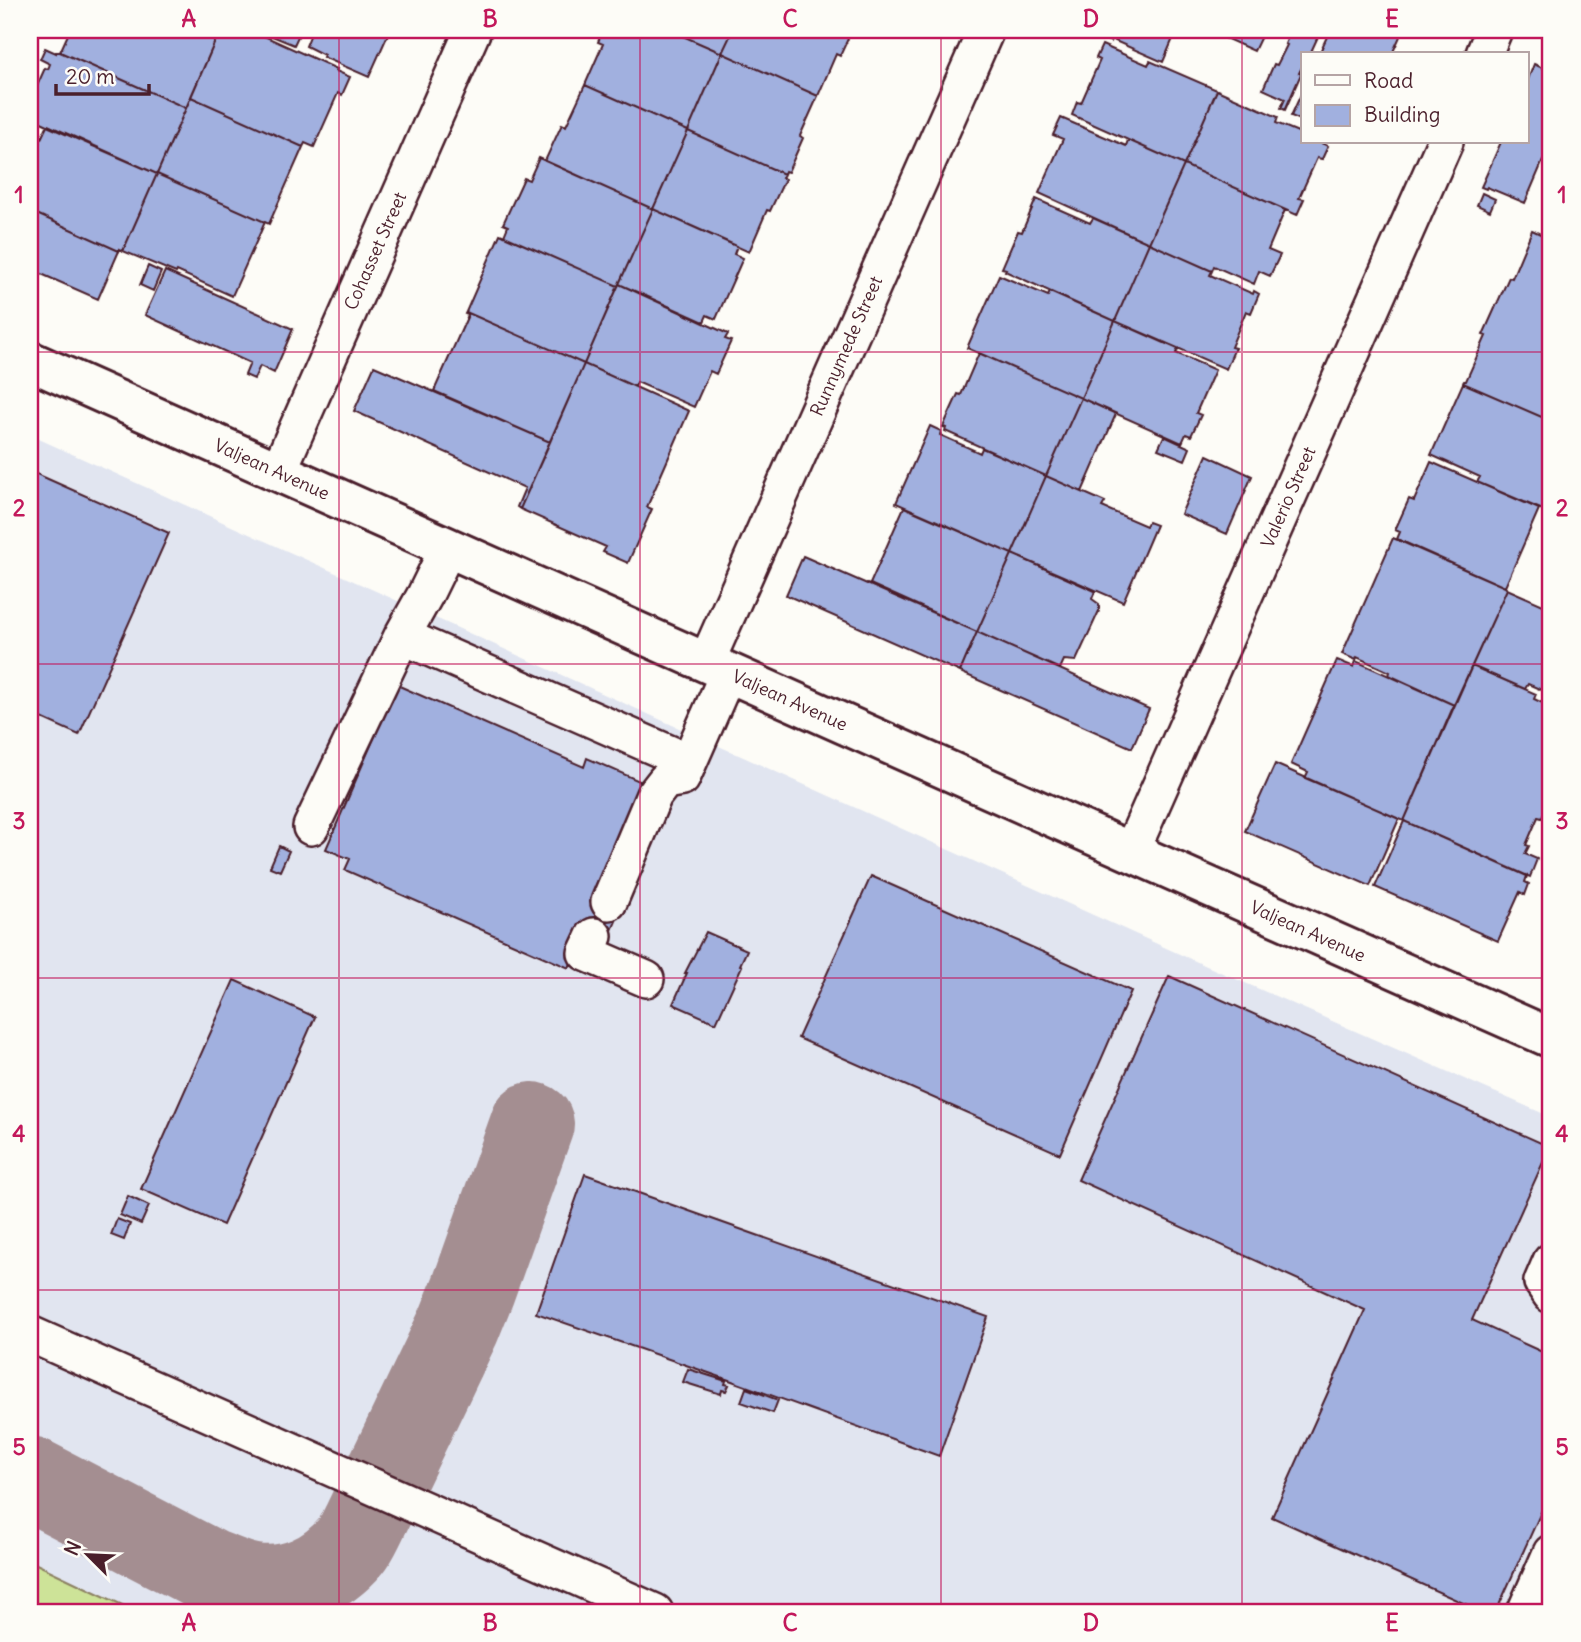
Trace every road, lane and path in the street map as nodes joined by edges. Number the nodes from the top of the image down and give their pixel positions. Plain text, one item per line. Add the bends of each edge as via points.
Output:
1 (473, 30) edge
2 (986, 30) edge
3 (1494, 30) edge
4 (1485, 52) edge
5 (1444, 144) edge
6 (30, 361) edge
7 (278, 472) junction
8 (448, 548) junction
9 (402, 636) junction
10 (717, 668) junction
11 (689, 762) junction
12 (311, 827) dead end
13 (1130, 852) junction
14 (609, 902) dead end
15 (594, 936) dead end
16 (646, 979) dead end
17 (1551, 1038) edge
18 (1551, 1261) edge
19 (1551, 1295) edge
20 (30, 1334) edge
21 (1551, 1553) edge
22 (655, 1612) edge
23 (1525, 1612) edge

1 - 7 street, Cohasset Street
2 - 10 street, Runnymede Street
3 - 4 street
5 - 13 street, Valerio Street
6 - 7 main road, Valjean Avenue
7 - 8 main road, Valjean Avenue
8 - 9 street
8 - 10 main road, Valjean Avenue
9 - 11 street
9 - 12 street
10 - 11 street, Runnymede Street
10 - 13 main road, Valjean Avenue
11 - 14 street via 682,778 665,781 654,795
13 - 17 main road, Valjean Avenue
15 - 16 street via 586,953
18 - 19 street via 1542,1282
20 - 22 street
21 - 23 street

